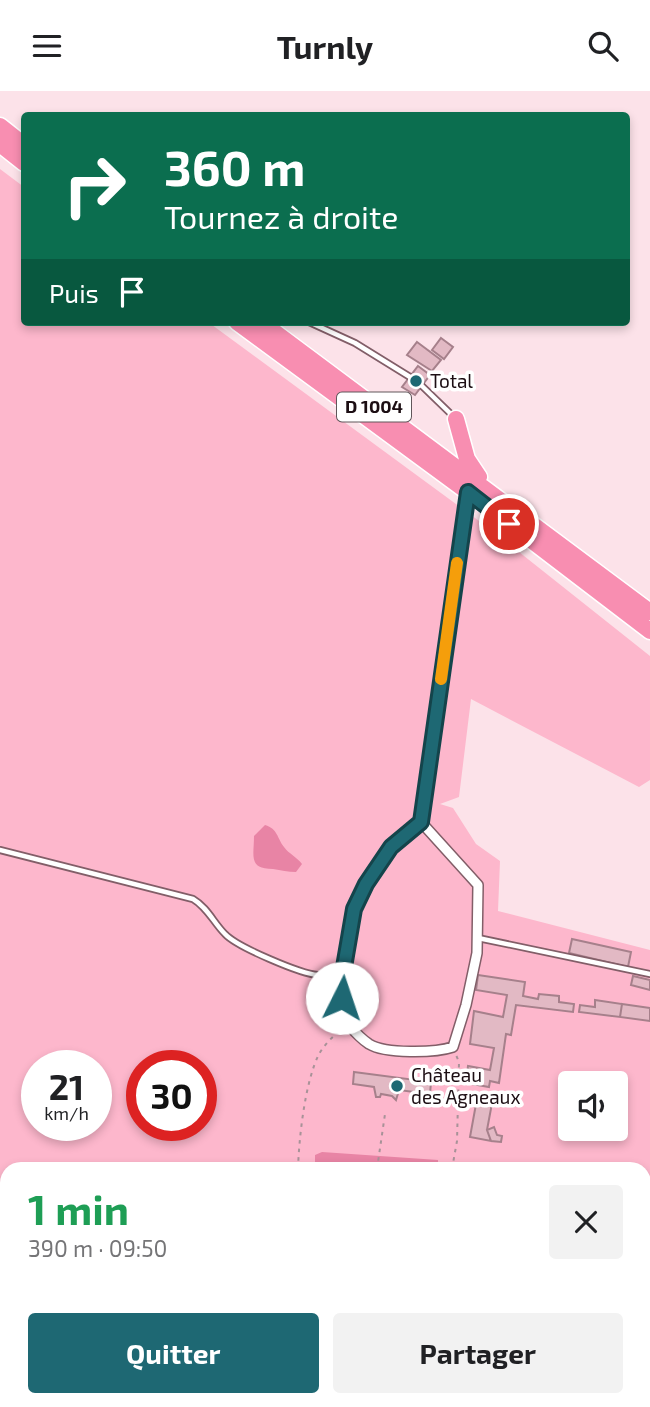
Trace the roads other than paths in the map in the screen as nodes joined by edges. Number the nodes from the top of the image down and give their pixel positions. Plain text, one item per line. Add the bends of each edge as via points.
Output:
1 (0, 126) edge
2 (21, 143) edge
3 (0, 144) edge
4 (21, 161) edge
5 (242, 326) edge
6 (266, 326) edge
7 (318, 326) edge
8 (410, 377) dead end
9 (422, 386) dead end
10 (456, 419) joint
11 (488, 491) junction
12 (468, 492) junction
13 (650, 612) edge
14 (650, 631) edge
15 (421, 822) junction
16 (0, 850) edge
17 (477, 938) junction
18 (344, 967) junction
19 (650, 974) edge
20 (317, 975) junction
21 (342, 998) junction

1 - 2 highway
3 - 4 highway
5 - 12 highway, D 1004
6 - 11 highway, D 1004
7 - 8 lane
9 - 10 lane
10 - 11 highway via 467,459
11 - 13 highway, D 1004
12 - 14 highway, D 1004
12 - 15 street
15 - 17 street via 478,885
15 - 18 street via 391,847 366,884 354,909
16 - 20 lane via 193,899 205,907 226,936 244,948
17 - 19 lane
17 - 21 street via 466,1005 453,1047 402,1051 370,1045 348,1024
18 - 20 lane
18 - 21 street
20 - 21 lane

